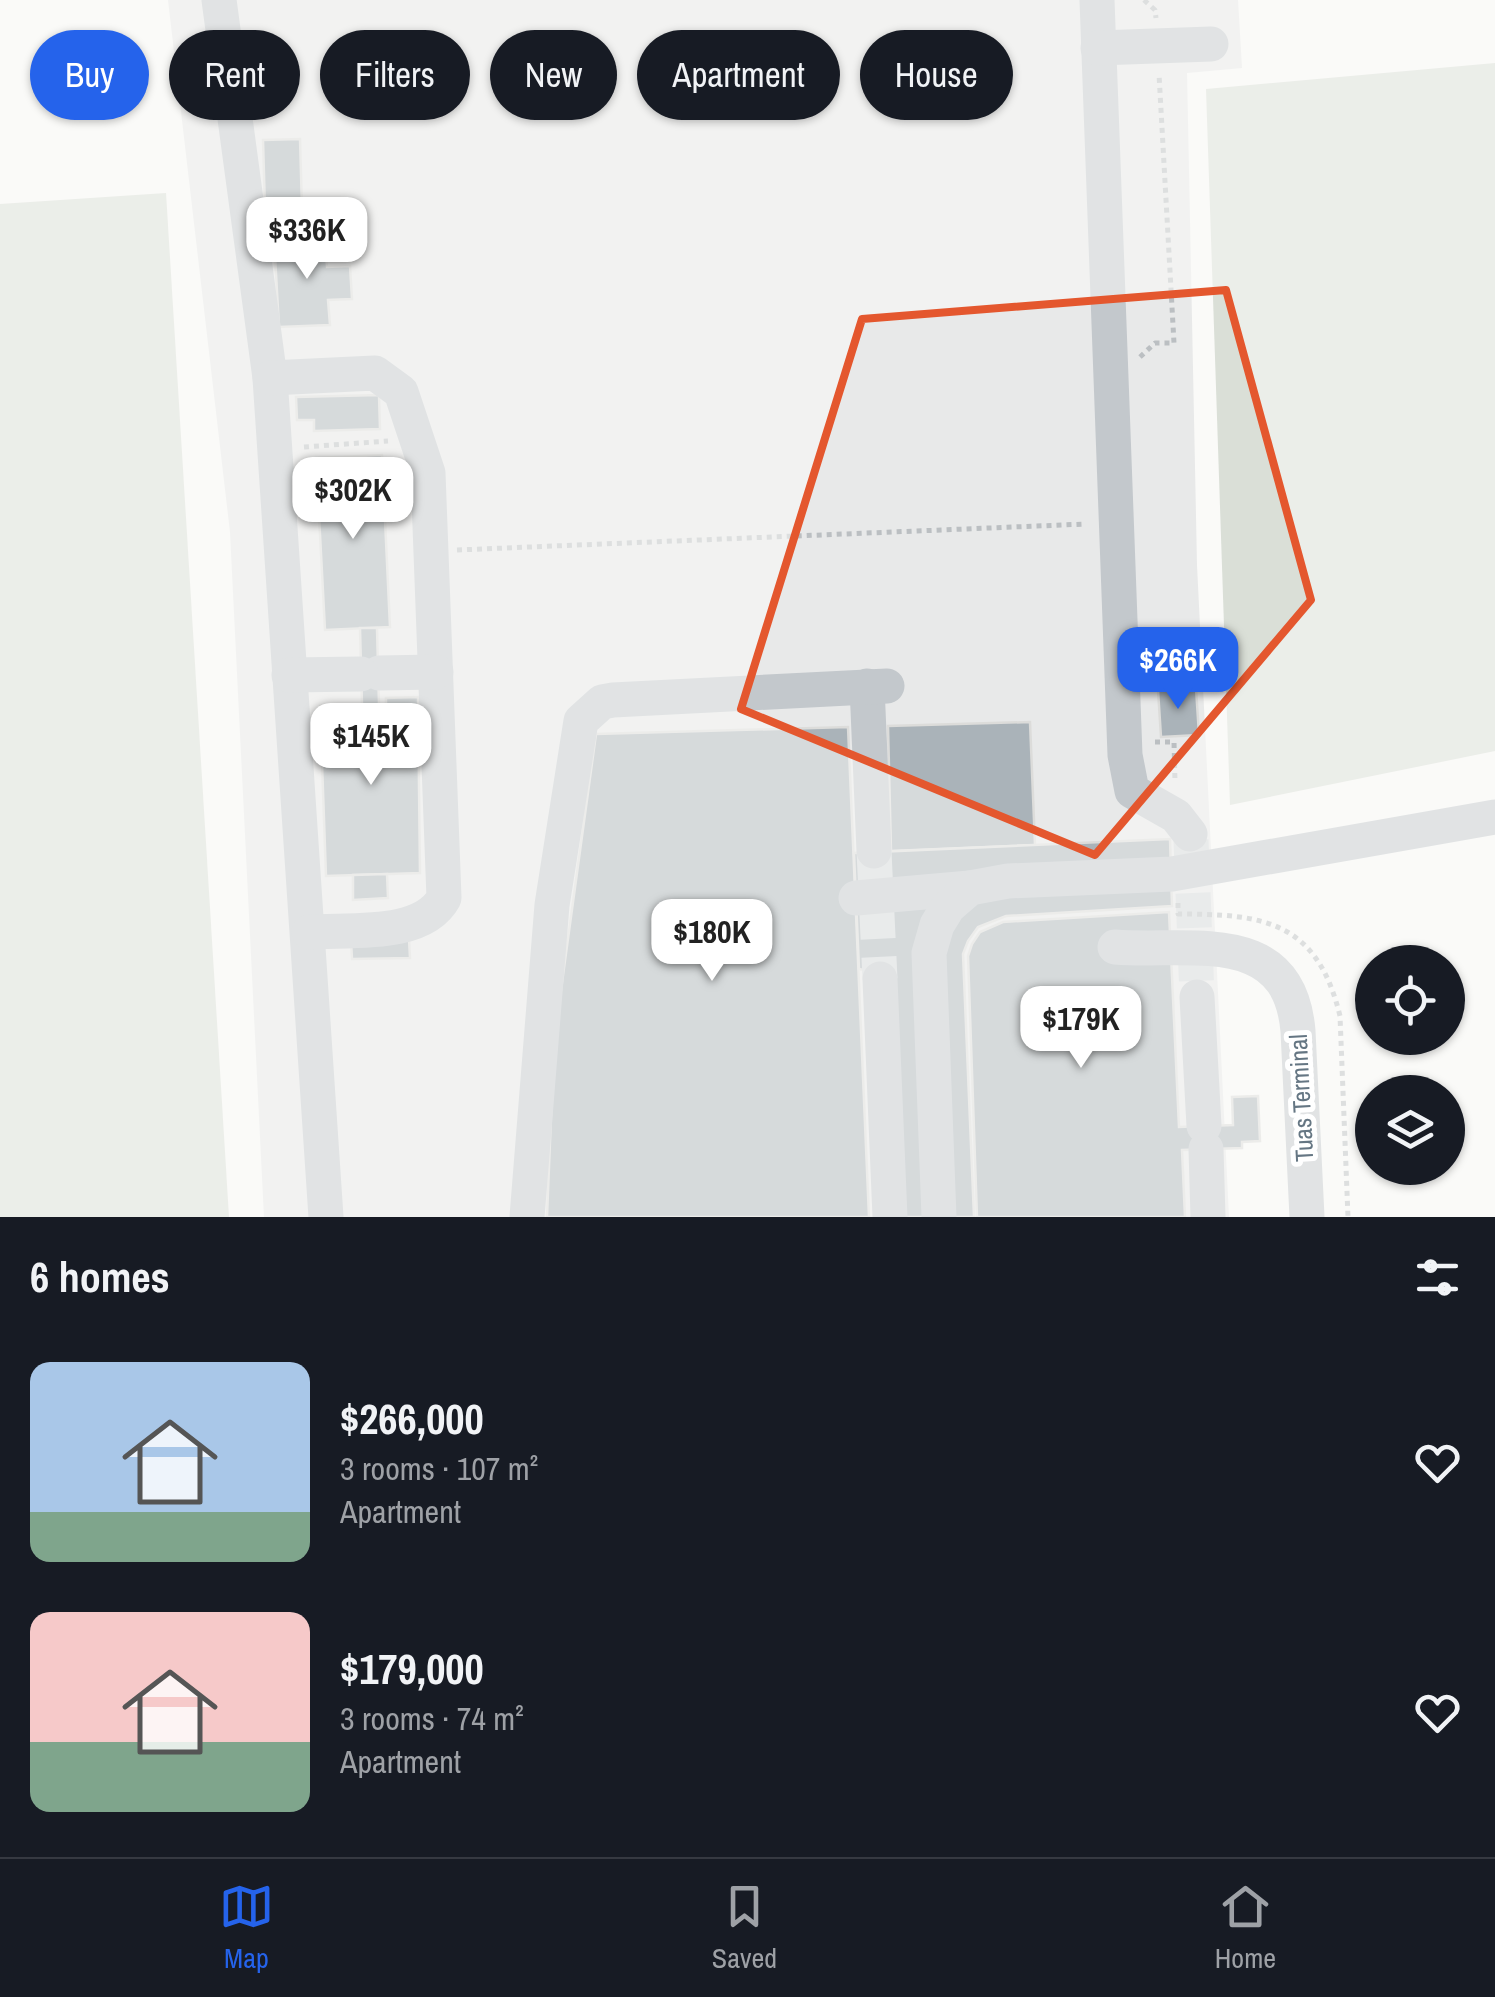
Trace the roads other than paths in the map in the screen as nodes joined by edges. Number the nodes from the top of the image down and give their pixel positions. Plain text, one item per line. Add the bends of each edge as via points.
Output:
1 (219, 0) edge
2 (1097, 0) edge
3 (1211, 44) dead end
4 (1098, 48) junction
5 (270, 378) junction
6 (436, 672) junction
7 (289, 675) junction
8 (1495, 817) edge
9 (1183, 825) road end
10 (874, 851) tunnel mouth
11 (970, 888) junction
12 (856, 898) dead end
13 (309, 932) junction
14 (1115, 947) dead end
15 (880, 980) tunnel mouth
16 (1198, 997) tunnel mouth
17 (326, 1217) edge
18 (527, 1217) edge
19 (890, 1217) edge
20 (939, 1217) edge
21 (1208, 1217) edge
22 (1307, 1217) edge

1 - 5 lane
2 - 4 lane
3 - 4 lane
4 - 9 lane via 1126,755 1132,791
5 - 6 lane via 375,373 401,392 428,472
5 - 7 lane
6 - 7 lane
6 - 13 lane via 444,898 431,917 413,924
7 - 13 lane
8 - 11 lane via 1172,874
10 - 18 lane via 877,686 613,700 581,721 552,905
11 - 12 lane
11 - 20 lane via 942,916 929,953
13 - 17 lane
14 - 22 lane, Tuas Terminal via 1236,949 1274,972 1288,990 1298,1031
15 - 19 lane
16 - 21 lane

